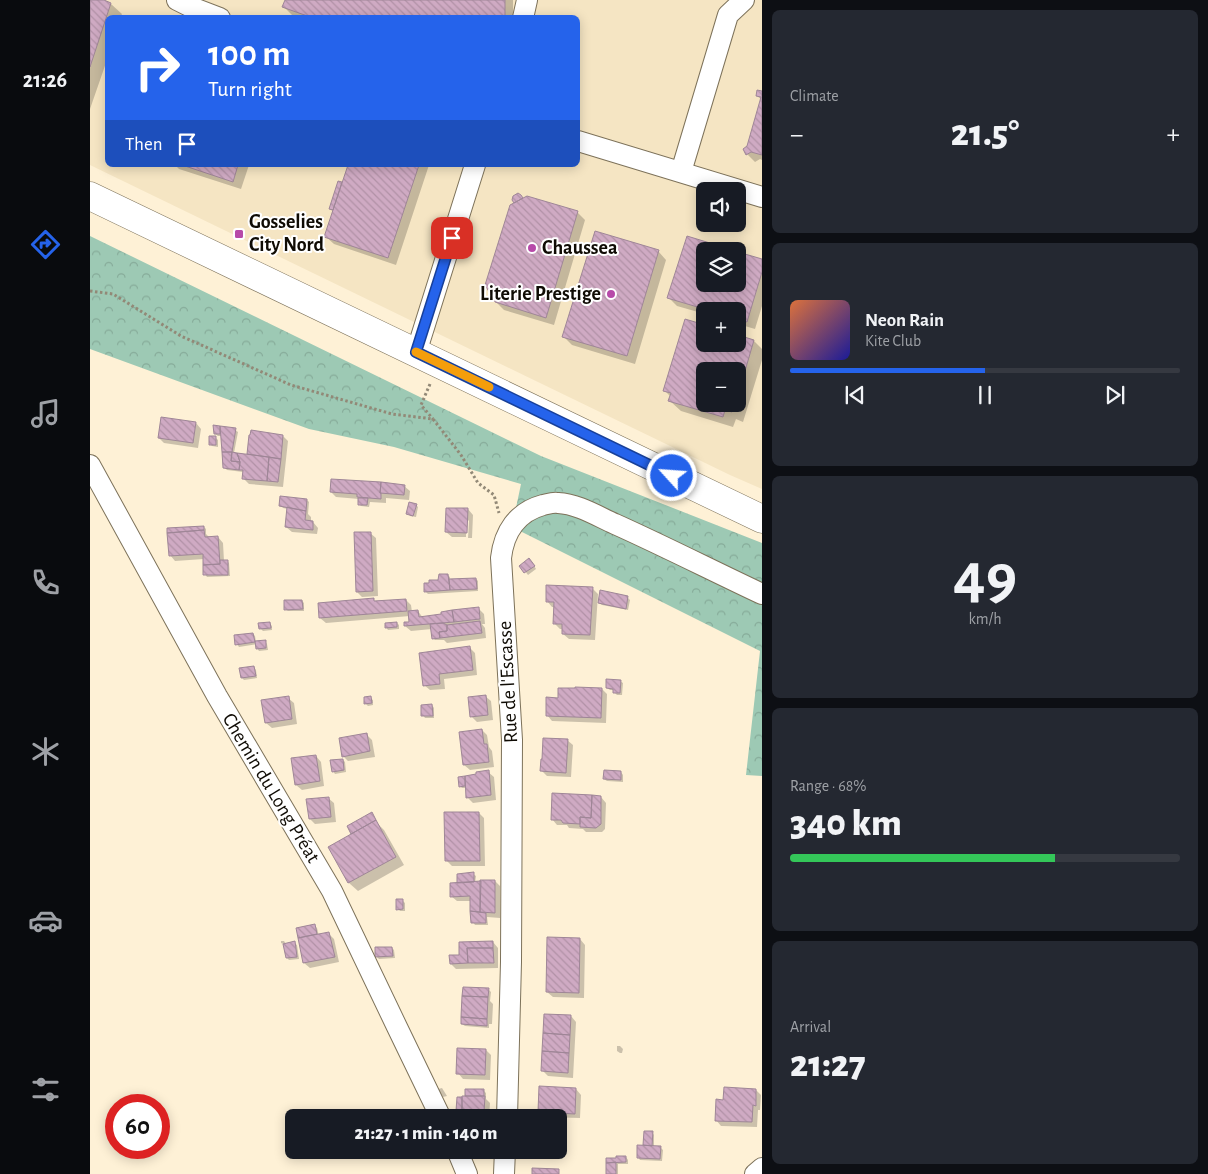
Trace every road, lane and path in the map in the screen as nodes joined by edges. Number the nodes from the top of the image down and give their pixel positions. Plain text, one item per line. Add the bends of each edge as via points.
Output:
1 (177, 0) edge
2 (526, 0) edge
3 (744, 0) edge
4 (212, 15) edge
5 (524, 15) edge
6 (580, 142) edge
7 (474, 167) edge
8 (681, 172) junction
9 (90, 196) edge
10 (762, 197) edge
11 (90, 291) edge
12 (416, 352) junction
13 (421, 405) dead end
14 (433, 420) junction
15 (90, 465) edge
16 (762, 519) edge
17 (506, 537) junction
18 (762, 594) edge
19 (437, 1109) edge
20 (506, 1109) edge
21 (461, 1159) edge
22 (505, 1159) edge
23 (762, 1168) edge
24 (468, 1174) edge
25 (504, 1174) edge
26 (755, 1174) edge

1 - 4 street
2 - 5 street
3 - 8 street via 728,15
6 - 8 street
7 - 12 street
8 - 10 street
9 - 12 main road
11 - 14 path via 113,294 181,336 291,385 392,414
12 - 16 main road
13 - 14 path
14 - 17 path via 478,483 494,495
15 - 19 street, Chemin du Long Préat via 217,696 332,891
17 - 18 street, Rue de l'Escasse via 512,526 529,511 556,502 575,506
17 - 20 street, Rue de l'Escasse via 501,558 512,740 512,962
21 - 24 street
22 - 25 street
23 - 26 street

